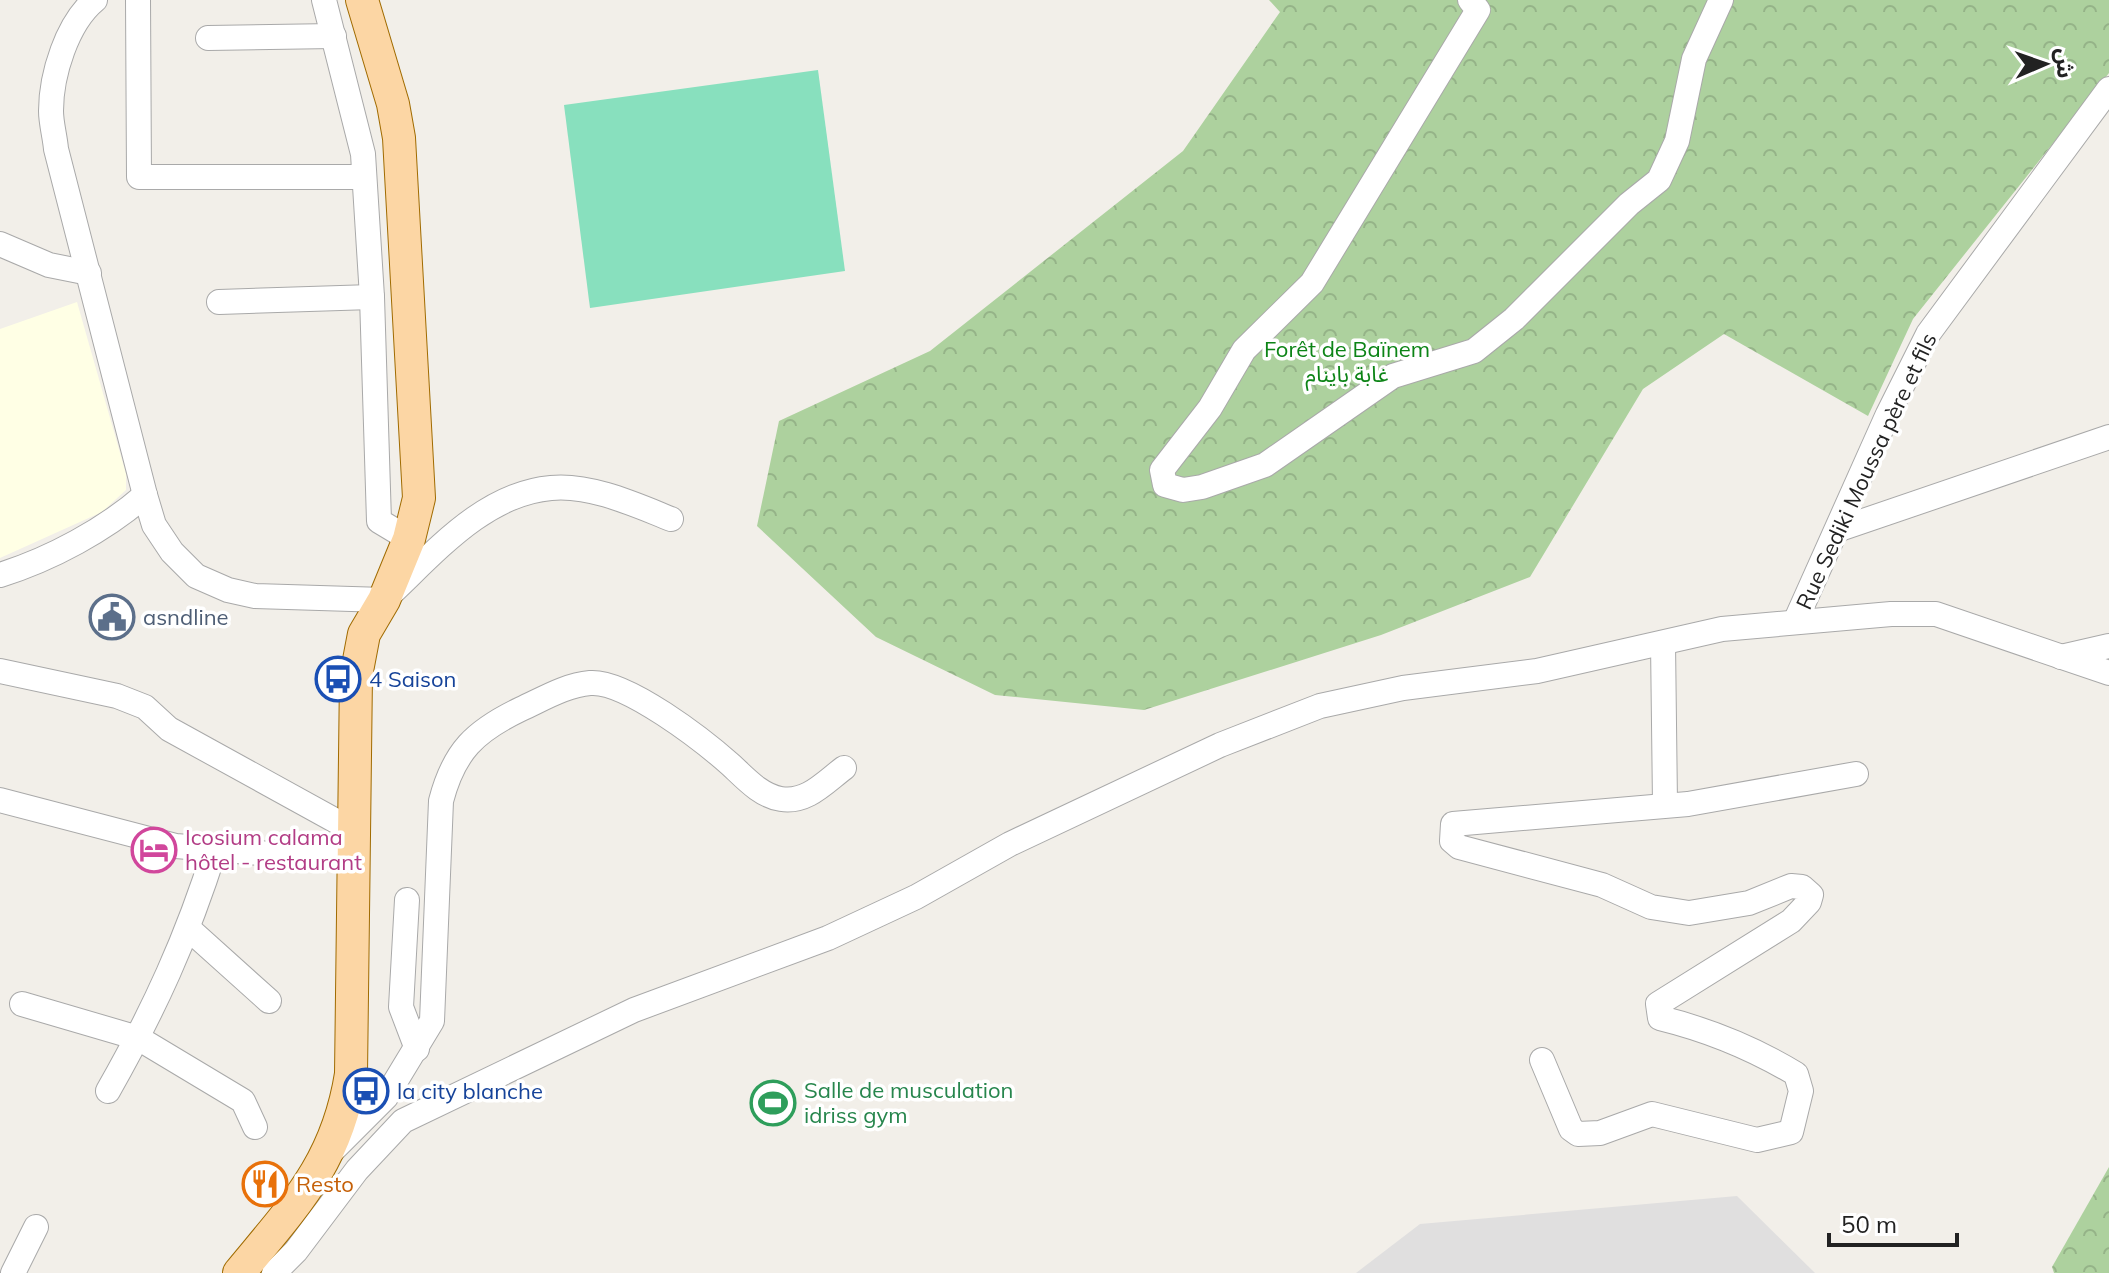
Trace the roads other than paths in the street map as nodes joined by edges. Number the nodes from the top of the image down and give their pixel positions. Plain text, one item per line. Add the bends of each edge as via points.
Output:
1 (95, 0) edge
2 (138, 0) edge
3 (324, 0) edge
4 (362, 0) edge
5 (1470, 0) edge
6 (1721, 0) edge
7 (334, 36) junction
8 (208, 38) dead end
9 (2109, 89) edge
10 (363, 177) junction
11 (0, 244) edge
12 (89, 273) junction
13 (372, 297) junction
14 (219, 302) dead end
15 (2109, 437) edge
16 (145, 495) junction
17 (671, 519) dead end
18 (100, 528) junction
19 (1837, 530) junction
20 (409, 539) junction
21 (172, 552) junction
22 (0, 575) edge
23 (384, 600) junction
24 (1795, 622) junction
25 (1663, 643) junction
26 (2109, 646) edge
27 (2058, 657) junction
28 (0, 671) edge
29 (2109, 673) edge
30 (844, 768) dead end
31 (1856, 774) dead end
32 (0, 800) edge
33 (1665, 804) junction
34 (355, 843) junction
35 (215, 849) junction
36 (407, 900) dead end
37 (190, 930) junction
38 (269, 1001) dead end
39 (22, 1004) dead end
40 (138, 1038) junction
41 (417, 1049) junction
42 (1542, 1060) dead end
43 (108, 1091) dead end
44 (255, 1127) dead end
45 (329, 1154) junction
46 (36, 1227) dead end
47 (13, 1273) edge
48 (239, 1273) edge
49 (274, 1273) edge

1 - 12 street via 83,10 69,37 51,111
2 - 10 street via 139,177
3 - 7 street
4 - 20 main road via 393,104 403,178 419,498
5 - 6 street via 1478,10 1312,283 1244,350 1210,408 1162,470 1165,485 1183,490 1202,487 1265,465 1393,376 1474,351 1514,319 1659,180 1677,141 1694,59
7 - 8 street
7 - 10 street via 363,154
9 - 19 street, Rue Sediki Moussa père et fils via 1928,334
10 - 13 street
11 - 12 street via 49,265
12 - 16 street
13 - 14 street
13 - 20 street via 379,521
15 - 19 street
16 - 18 street
16 - 21 street via 154,525
17 - 23 street via 593,493 553,487 517,496 476,515
18 - 21 street via 134,528
18 - 22 street
19 - 24 street, Rue Sediki Moussa père et fils
20 - 23 main road
21 - 23 street via 196,576 228,590 255,596
23 - 34 main road via 364,634 356,676
24 - 25 street via 1722,629
24 - 27 street via 1936,614
25 - 33 street
25 - 49 street via 1537,671 1403,688 1320,706 1206,751 828,938 634,1010 403,1121
26 - 27 street
27 - 29 street
28 - 34 street via 145,707 169,729
30 - 41 street via 803,800 778,799 758,790 693,730 593,682 569,687 496,721 462,749 448,772 441,801 435,1003
31 - 33 street
32 - 35 street via 176,846
33 - 42 street via 1453,824 1452,841 1602,885 1651,907 1689,913 1749,903 1791,886 1806,889 1809,902 1791,921 1658,1004 1660,1018 1760,1052 1796,1074 1801,1091 1791,1132 1757,1140 1652,1114 1600,1133 1578,1134 1571,1129
34 - 35 street via 270,854
34 - 45 main road via 351,1074 345,1114
35 - 37 street
36 - 41 street via 401,1007
37 - 38 street
37 - 40 street
39 - 40 street
40 - 43 street
40 - 44 street via 243,1101
41 - 45 street via 386,1097
45 - 48 main road via 298,1202
46 - 47 street

